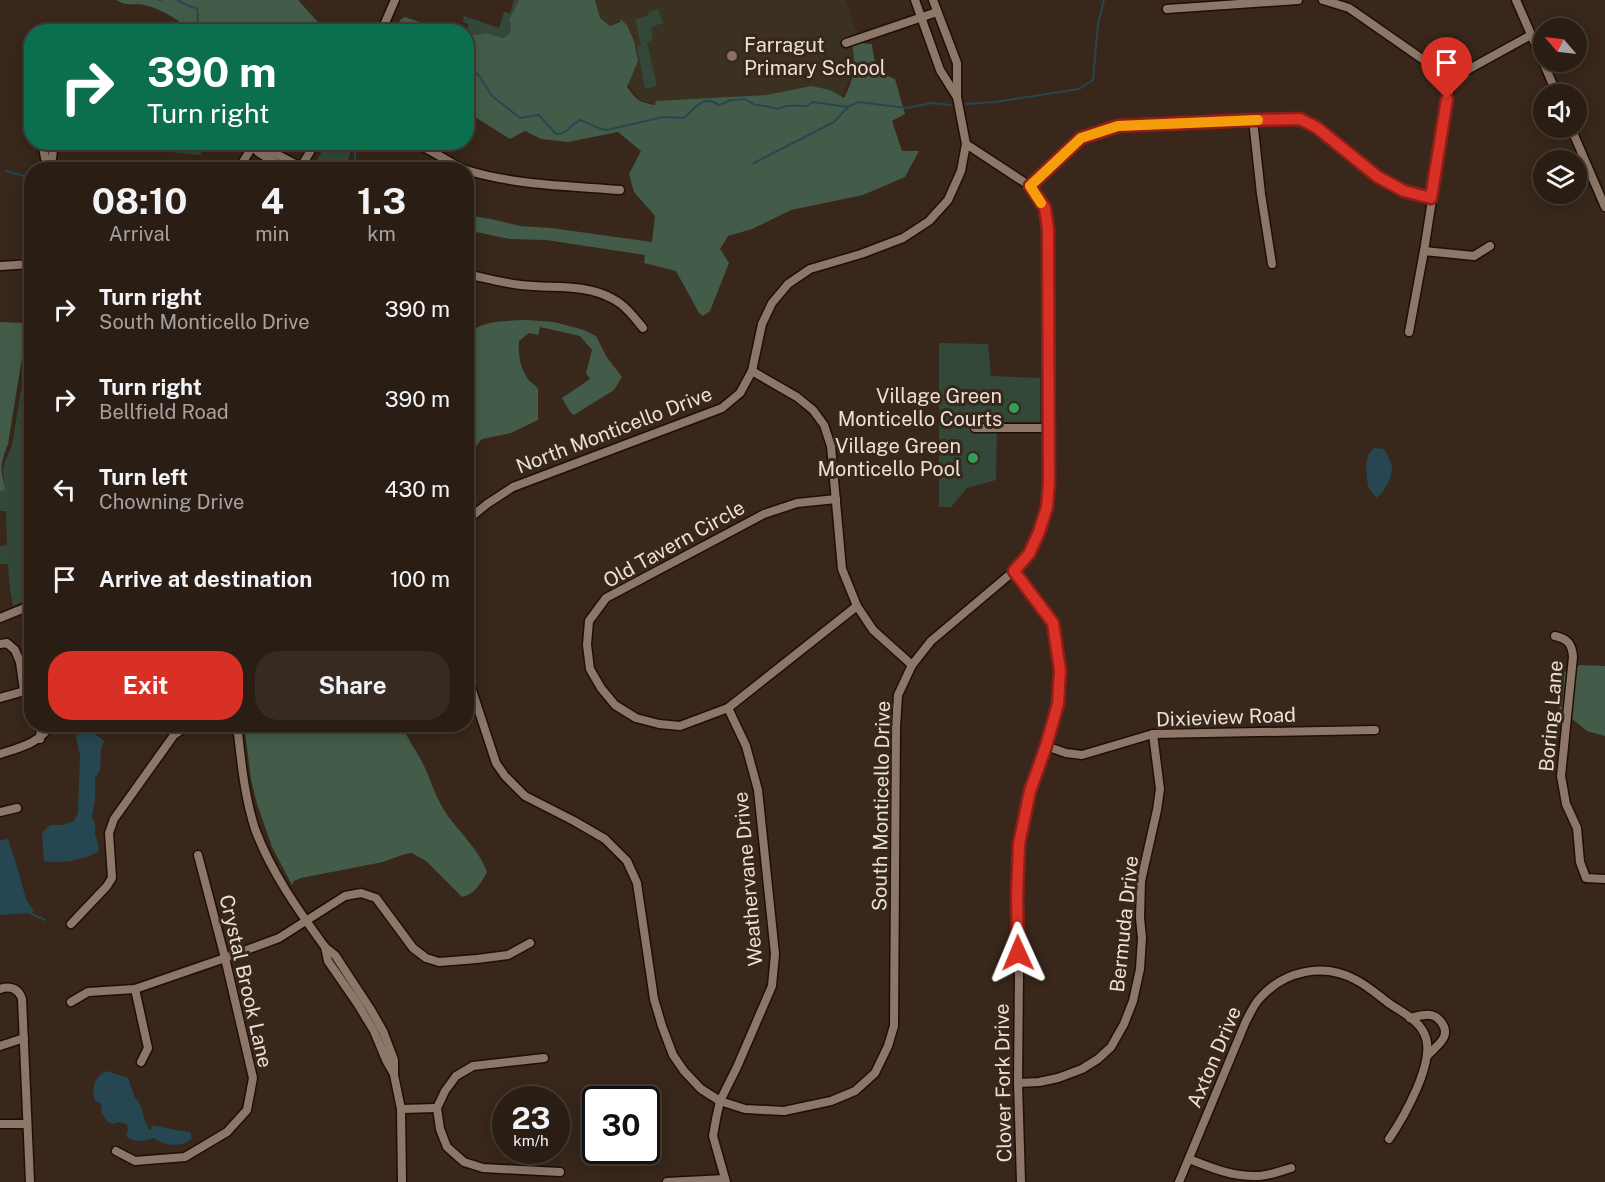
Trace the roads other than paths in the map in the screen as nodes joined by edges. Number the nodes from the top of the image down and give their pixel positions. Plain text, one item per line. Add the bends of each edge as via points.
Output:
1 (395, 0) edge
2 (915, 0) edge
3 (933, 0) edge
4 (1298, 0) edge
5 (1323, 0) edge
6 (1516, 0) edge
7 (1167, 9) dead end
8 (937, 12) junction
9 (922, 17) junction
10 (384, 24) edge
11 (1531, 35) junction
12 (846, 43) dead end
13 (1450, 79) junction
14 (1553, 84) edge
15 (957, 97) junction
16 (1253, 120) junction
17 (1575, 138) edge
18 (966, 144) junction
19 (257, 150) edge
20 (268, 150) edge
21 (429, 150) edge
22 (275, 162) edge
23 (289, 162) edge
24 (450, 162) edge
25 (474, 173) edge
26 (1030, 186) junction
27 (620, 190) dead end
28 (1431, 198) junction
29 (1605, 207) edge
30 (1490, 246) dead end
31 (1424, 251) junction
32 (24, 264) edge
33 (1272, 264) dead end
34 (0, 266) edge
35 (474, 276) edge
36 (643, 328) dead end
37 (1409, 332) dead end
38 (752, 371) junction
39 (975, 428) dead end
40 (1049, 428) junction
41 (836, 499) junction
42 (474, 515) edge
43 (1014, 571) junction
44 (857, 606) junction
45 (24, 608) edge
46 (0, 618) edge
47 (1555, 636) dead end
48 (0, 644) edge
49 (912, 664) junction
50 (24, 676) edge
51 (24, 691) edge
52 (474, 696) edge
53 (0, 698) edge
54 (728, 708) junction
55 (1375, 730) dead end
56 (40, 732) edge
57 (46, 732) edge
58 (178, 732) edge
59 (238, 732) edge
60 (1153, 734) junction
61 (40, 739) junction
62 (1046, 746) junction
63 (0, 754) edge
64 (17, 808) dead end
65 (0, 812) edge
66 (198, 855) dead end
67 (1605, 879) edge
68 (306, 920) junction
69 (71, 924) dead end
70 (530, 943) dead end
71 (225, 958) junction
72 (0, 989) edge
73 (135, 989) junction
74 (71, 1002) dead end
75 (1410, 1018) junction
76 (24, 1038) junction
77 (0, 1046) edge
78 (1427, 1056) junction
79 (544, 1058) dead end
80 (141, 1062) dead end
81 (1018, 1083) junction
82 (720, 1101) junction
83 (437, 1108) junction
84 (401, 1109) junction
85 (27, 1124) junction
86 (0, 1125) edge
87 (1389, 1139) dead end
88 (116, 1151) dead end
89 (1189, 1159) junction
90 (1290, 1168) dead end
91 (560, 1172) dead end
92 (725, 1180) edge
93 (30, 1182) edge
94 (402, 1182) edge
95 (667, 1182) edge
96 (1021, 1182) edge
97 (1179, 1182) edge

1 - 10 street
2 - 9 street
3 - 8 street
4 - 7 street
5 - 13 street via 1349,8
6 - 11 street
8 - 9 street
8 - 15 street via 957,63
9 - 12 street
9 - 15 street via 940,70
11 - 13 street
11 - 14 street
13 - 28 street
15 - 18 street
16 - 26 street via 1118,126 1081,138
16 - 28 street via 1300,119 1316,127 1378,177 1404,191
16 - 33 street
17 - 29 street
18 - 26 street, South Monticello Drive
18 - 38 street, North Monticello Drive via 961,171 948,200 929,221 903,238 810,269 788,284 771,303 762,324
19 - 22 street
20 - 23 street
21 - 24 street
25 - 27 street
26 - 40 street, South Monticello Drive via 1045,208 1048,229
28 - 31 street
30 - 31 street via 1474,256
31 - 37 street
32 - 34 street
35 - 36 street via 521,285 597,292 614,299
38 - 41 street via 798,397 824,425 831,446
38 - 42 street, North Monticello Drive via 740,393 722,408 513,487
39 - 40 street
40 - 43 street, South Monticello Drive via 1047,507 1029,554
41 - 44 street via 842,569
41 - 54 street, Old Tavern Circle via 797,503 764,514 606,598 589,621 590,669 615,705 636,718 680,726
43 - 49 street, South Monticello Drive via 931,641
43 - 62 street, Clover Fork Drive via 1053,623 1060,670 1058,704
44 - 49 street via 873,630
44 - 54 street, Old Tavern Circle
45 - 46 street
47 - 67 street, Boring Lane via 1566,638 1573,650 1561,776 1566,804 1577,828 1580,862 1586,878
48 - 50 street via 6,643 15,650
49 - 82 street, South Monticello Drive via 898,695 894,1026 888,1046 875,1073 855,1091 831,1101 784,1111 745,1109
51 - 53 street
52 - 82 street via 496,763 505,776 525,796 605,839 627,861 637,883 654,999 666,1036 684,1071
54 - 82 street, Weathervane Drive via 746,746 758,790 775,954 772,986
55 - 60 street, Dixieview Road
56 - 61 street
57 - 61 street
58 - 69 street via 114,819 109,833 112,878
59 - 68 street via 245,789 256,829 278,879
60 - 62 street, Dixieview Road via 1083,754
60 - 81 street, Bermuda Drive via 1160,789 1141,881 1140,969 1133,1001 1111,1047 1098,1059 1058,1078
61 - 63 street
62 - 81 street, Clover Fork Drive via 1030,791 1019,844
64 - 65 street
66 - 71 street, Crystal Brook Lane
68 - 70 street via 345,896 362,893 376,898 413,948 432,960 508,955
68 - 71 street via 279,938
68 - 84 street via 335,955 376,1018 394,1060
71 - 73 street
71 - 88 street, Crystal Brook Lane via 253,1078 247,1110 227,1132 185,1156 135,1161
72 - 76 street via 11,988 20,994
73 - 74 street via 88,992
73 - 80 street via 148,1048
75 - 78 street, Axton Drive via 1420,1025
75 - 78 street via 1430,1015 1442,1023 1444,1038
75 - 89 street, Axton Drive via 1355,979 1330,971 1301,972 1276,983 1258,999 1245,1021
76 - 77 street
76 - 85 street
78 - 87 street, Axton Drive via 1401,1122
79 - 83 street via 473,1066 456,1076
81 - 96 street, Clover Fork Drive
82 - 92 street, Weathervane Drive via 713,1136
83 - 84 street
83 - 91 street via 447,1148 464,1162 483,1168
84 - 94 street
85 - 86 street
85 - 93 street
89 - 90 street via 1224,1173 1244,1176
89 - 97 street, Axton Drive
92 - 95 street

